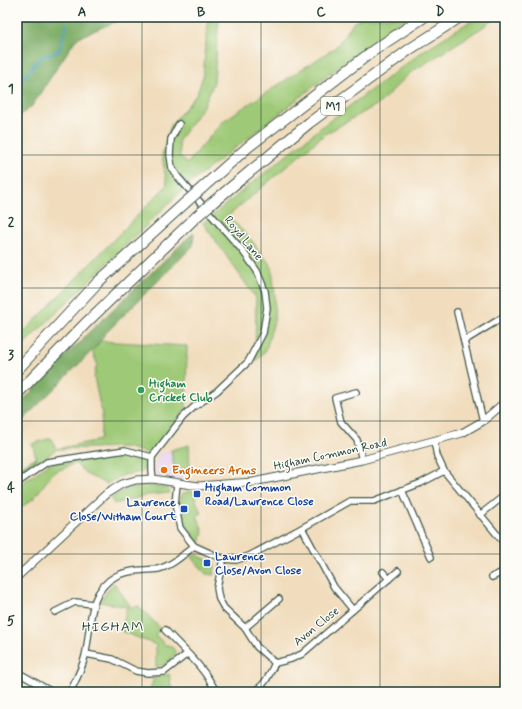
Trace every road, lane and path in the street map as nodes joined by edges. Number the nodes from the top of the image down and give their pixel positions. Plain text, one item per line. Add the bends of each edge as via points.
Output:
1 (424, 17) edge
2 (460, 17) edge
3 (179, 124) dead end
4 (457, 312) dead end
5 (505, 316) edge
6 (464, 341) junction
7 (17, 370) edge
8 (356, 392) dead end
9 (17, 394) edge
10 (505, 402) edge
11 (483, 421) junction
12 (434, 441) junction
13 (152, 457) junction
14 (362, 460) junction
15 (444, 471) junction
16 (153, 479) junction
17 (17, 483) edge
18 (177, 484) junction
19 (402, 490) junction
20 (505, 495) edge
21 (480, 514) junction
22 (302, 528) junction
23 (505, 544) edge
24 (194, 546) junction
25 (431, 557) dead end
26 (223, 559) junction
27 (398, 571) dead end
28 (505, 571) edge
29 (383, 572) dead end
30 (17, 577) edge
31 (492, 577) dead end
32 (389, 579) junction
33 (279, 599) dead end
34 (93, 604) junction
35 (353, 610) junction
36 (55, 612) dead end
37 (245, 628) junction
38 (165, 630) dead end
39 (86, 654) junction
40 (187, 654) junction
41 (275, 663) junction
42 (17, 672) edge
43 (52, 692) edge
44 (70, 692) edge
45 (216, 692) edge
46 (251, 692) edge

1 - 7 highway, M1, bridge via 374,50 248,147 98,282
2 - 9 highway, M1, bridge via 410,49 310,123 212,203 87,322
3 - 13 street, Royd Lane via 170,139 172,168 256,270 265,291 267,308 263,333 248,362 217,391 183,417
4 - 6 street
5 - 6 street
6 - 11 street
8 - 14 street via 335,398 341,422 357,440
10 - 11 street, Higham Common Road
11 - 12 street, Higham Common Road via 462,433
12 - 14 street, Higham Common Road
12 - 15 street
13 - 16 street
13 - 17 street via 125,450 47,462
14 - 18 street, Higham Common Road via 253,482 198,486
15 - 19 street
15 - 21 street
16 - 18 street, Higham Common Road
16 - 30 street, Higham Common Road via 122,484 106,494
18 - 24 street via 175,504 180,528
19 - 22 street via 374,501 350,501
19 - 25 street
20 - 21 street
21 - 23 street
22 - 26 street via 249,556 236,560
22 - 35 street via 334,587
24 - 26 street
24 - 34 street via 171,564 132,571 116,577 102,588
26 - 37 street via 217,588 219,598 224,608
27 - 32 street, Avon Close
28 - 31 street
29 - 32 street
32 - 35 street, Avon Close
33 - 37 street
34 - 36 street via 75,602
34 - 39 street
35 - 41 street, Avon Close via 302,654
37 - 41 street via 257,647
38 - 40 street
39 - 40 street via 112,659 136,671 164,672
39 - 44 street via 80,674
40 - 45 street via 212,681
41 - 46 street via 267,680 259,689
42 - 43 street

